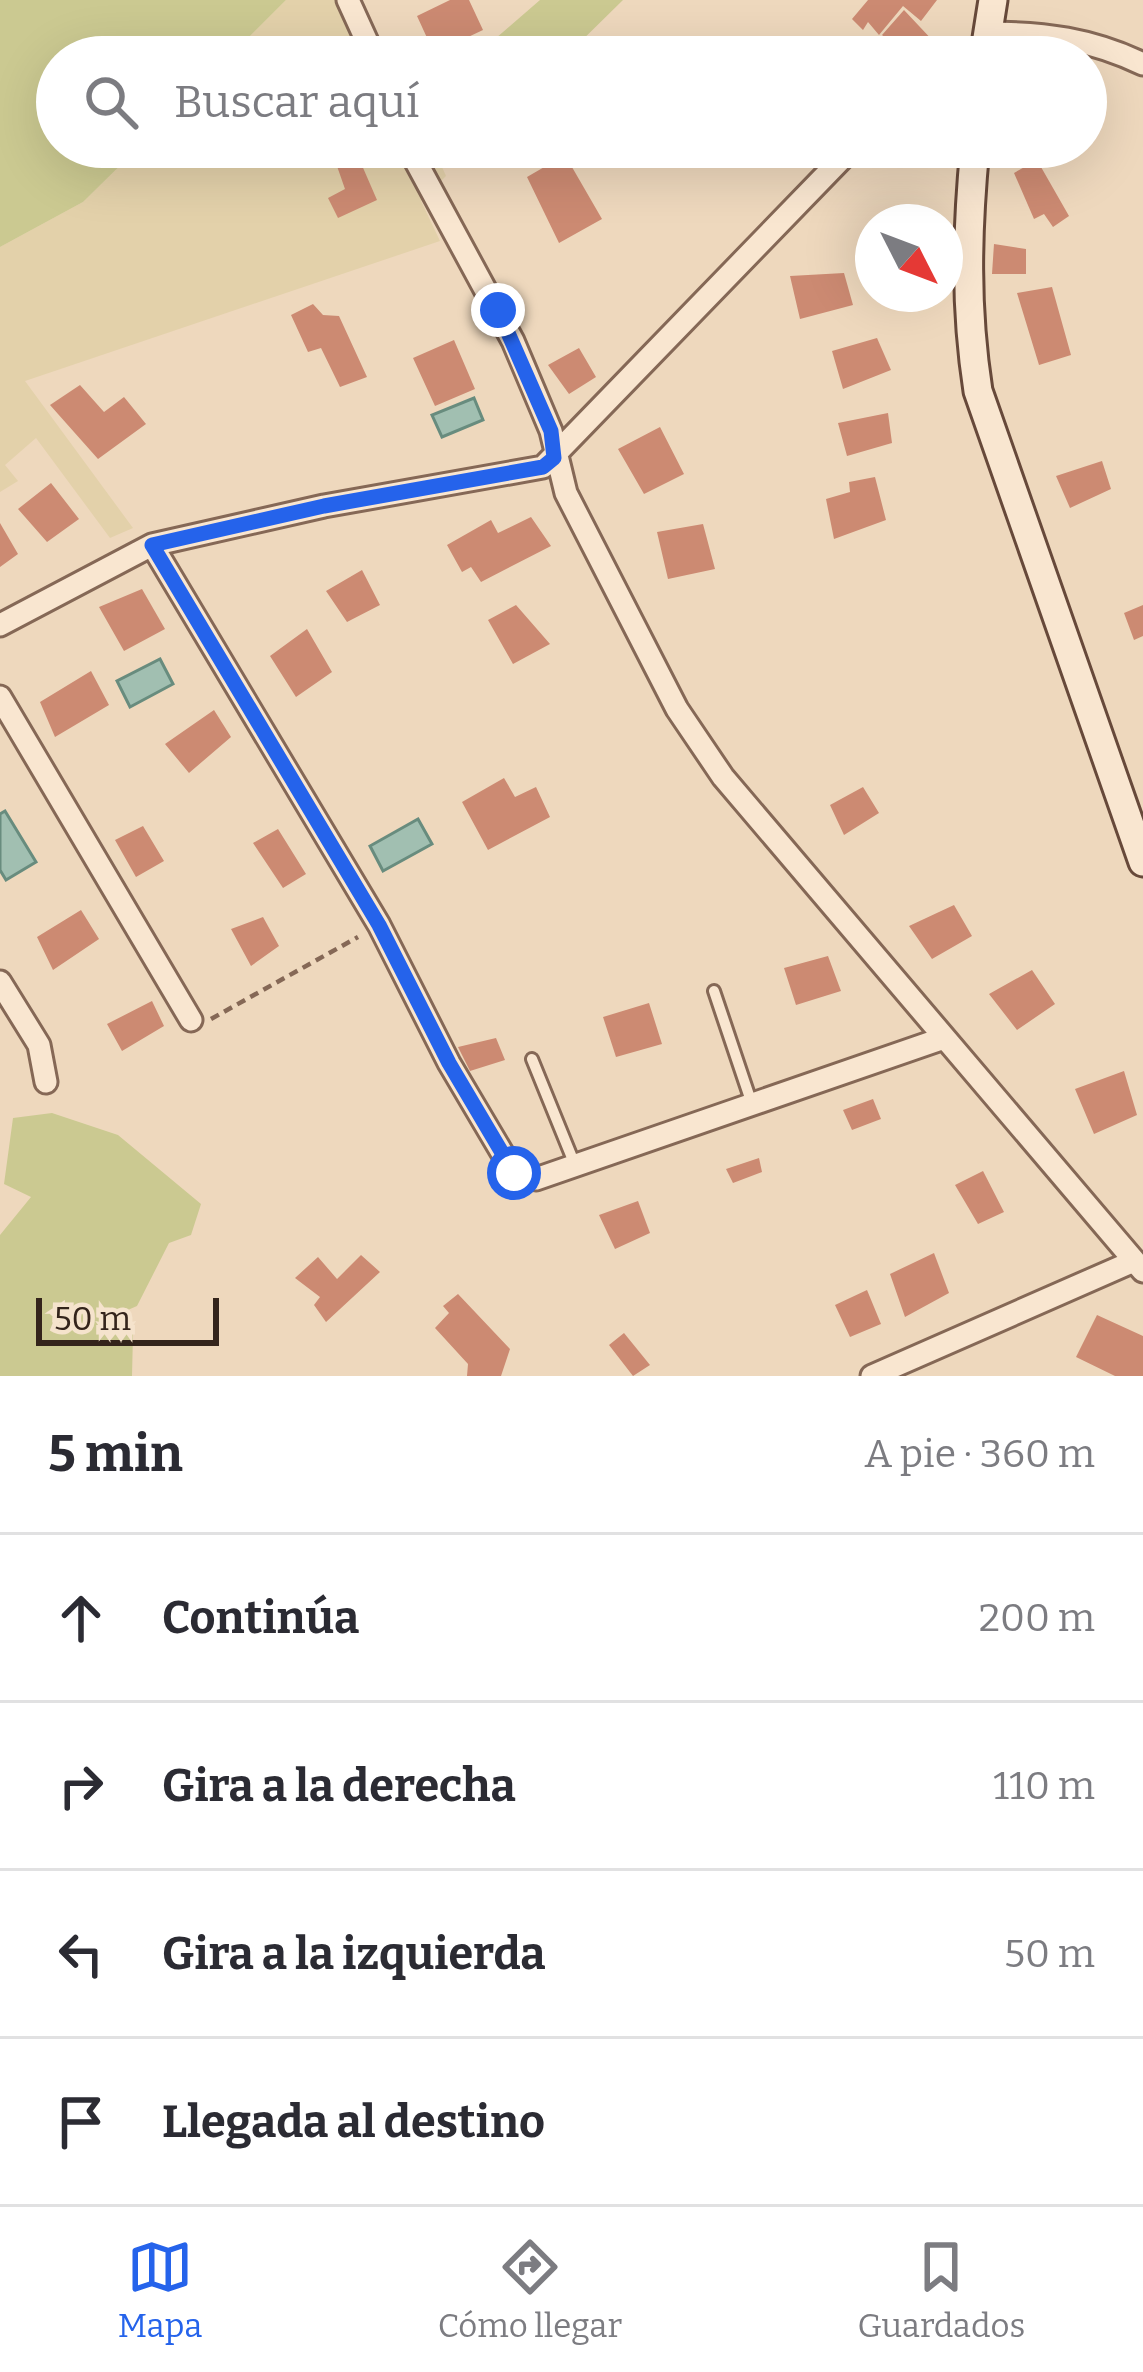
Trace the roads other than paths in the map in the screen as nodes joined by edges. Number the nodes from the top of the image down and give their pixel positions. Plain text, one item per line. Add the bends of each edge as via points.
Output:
1 (348, 0) edge
2 (993, 0) edge
3 (364, 36) edge
4 (987, 36) edge
5 (1107, 47) edge
6 (1143, 64) edge
7 (419, 168) edge
8 (834, 168) edge
9 (974, 168) edge
10 (554, 458) junction
11 (152, 545) junction
12 (0, 625) edge
13 (0, 697) edge
14 (1143, 862) edge
15 (0, 982) edge
16 (714, 991) dead end
17 (191, 1020) road end
18 (941, 1039) junction
19 (532, 1059) dead end
20 (46, 1082) dead end
21 (752, 1104) junction
22 (575, 1166) junction
23 (1138, 1266) edge
24 (872, 1376) edge

1 - 3 street
2 - 4 street
5 - 6 street
7 - 10 street via 513,341 551,431
8 - 10 street
9 - 14 street via 966,265 978,391
10 - 11 street via 524,475 324,506
10 - 18 street via 677,709 723,777
11 - 12 street
11 - 22 street via 379,925 505,1163 536,1179
13 - 17 street
15 - 20 street via 39,1045
16 - 21 lane
18 - 21 street
18 - 23 street
19 - 22 lane
21 - 22 street
23 - 24 street

